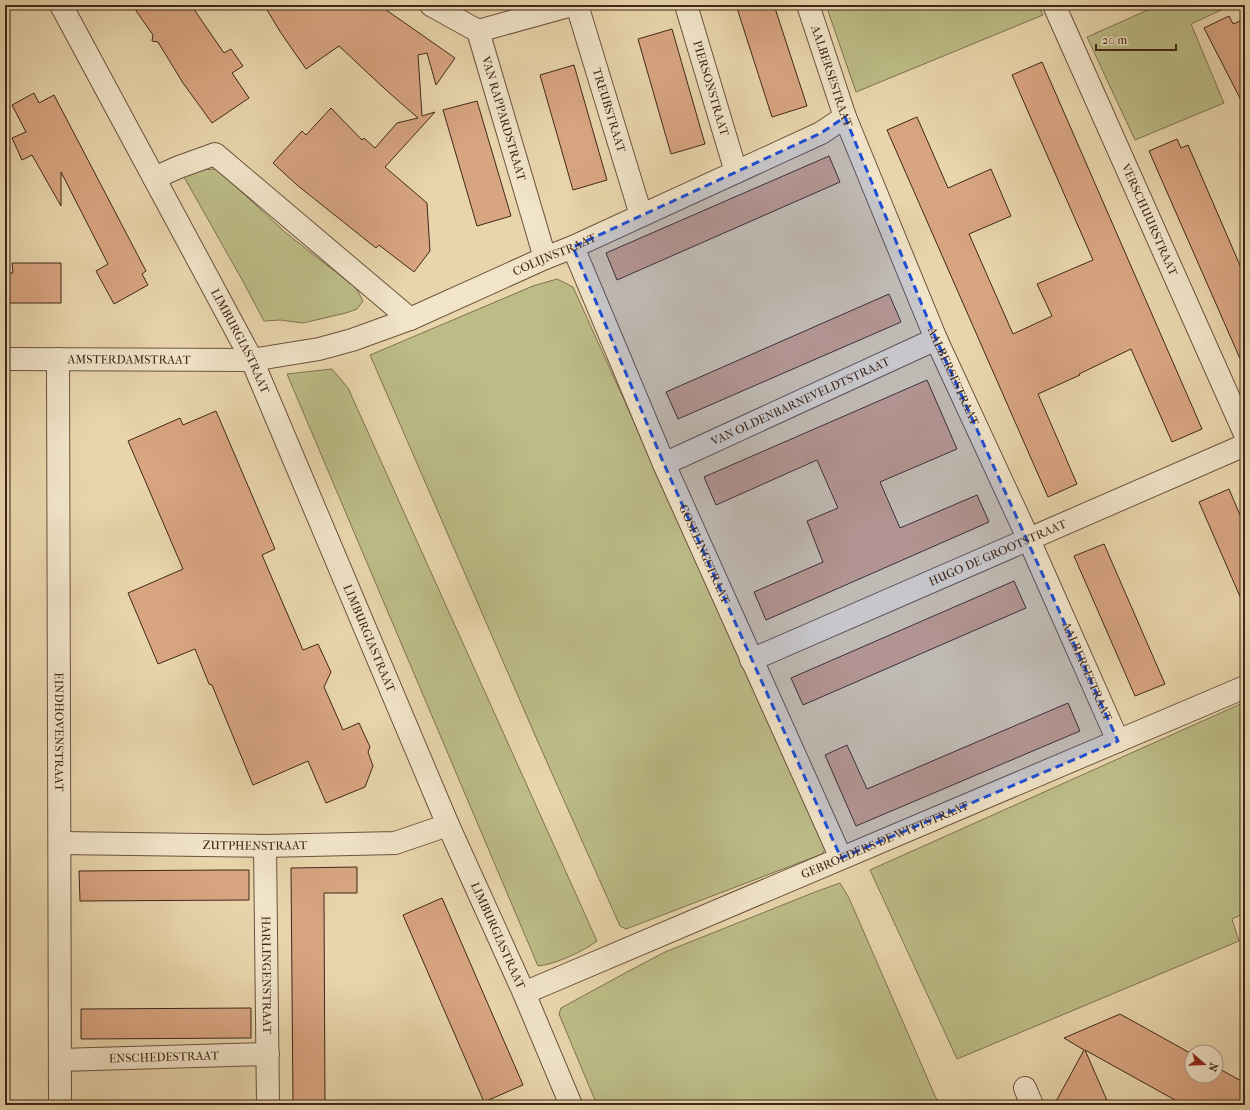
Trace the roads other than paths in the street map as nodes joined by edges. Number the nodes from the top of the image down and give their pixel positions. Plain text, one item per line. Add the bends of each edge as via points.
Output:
1 (61, 5) edge
2 (431, 5) edge
3 (572, 5) edge
4 (577, 5) edge
5 (686, 5) edge
6 (808, 5) edge
7 (1054, 5) edge
8 (478, 31) junction
9 (845, 117) junction
10 (736, 172) junction
11 (154, 178) junction
12 (641, 215) junction
13 (573, 247) junction
14 (545, 258) junction
15 (410, 319) junction
16 (936, 339) junction
17 (5, 359) edge
18 (58, 359) junction
19 (252, 360) junction
20 (1245, 434) edge
21 (1245, 445) edge
22 (664, 464) junction
23 (1029, 540) junction
24 (751, 660) junction
25 (1245, 687) edge
26 (1118, 740) junction
27 (448, 826) junction
28 (60, 843) junction
29 (265, 846) junction
30 (841, 858) junction
31 (524, 993) junction
32 (268, 1054) junction
33 (60, 1060) junction
34 (60, 1105) edge
35 (268, 1105) edge
36 (571, 1105) edge

1 - 11 street, LIMBURGIASTRAAT
2 - 8 street
3 - 8 street
4 - 12 street, TREUBSTRAAT
5 - 10 street, PIERSONSTRAAT
6 - 9 street, AALBERSESTRAAT
7 - 20 street, VERSCHUURSTRAAT
8 - 14 street, VAN RAPPARDSTRAAT
9 - 10 street, COLIJNSTRAAT via 821,134
9 - 16 street, AALBERSESTRAAT
10 - 12 street, COLIJNSTRAAT
11 - 15 street via 215,154
11 - 19 street, LIMBURGIASTRAAT
12 - 13 street, COLIJNSTRAAT
13 - 14 street, COLIJNSTRAAT
13 - 22 street, GOSELINGSTRAAT
14 - 15 street, COLIJNSTRAAT
15 - 19 street, COLIJNSTRAAT via 319,349
16 - 22 street, VAN OLDENBARNEVELDTSTRAAT
16 - 23 street, AALBERSESTRAAT
17 - 18 street, AMSTERDAMSTRAAT
18 - 19 street, AMSTERDAMSTRAAT
18 - 28 street, EINDHOVENSTRAAT
19 - 27 street, LIMBURGIASTRAAT
21 - 23 street, HUGO DE GROOTSTRAAT
22 - 24 street, GOSELINGSTRAAT
23 - 24 street, HUGO DE GROOTSTRAAT
23 - 26 street, AALBERSESTRAAT
24 - 30 street, GOSELINGSTRAAT
25 - 26 street, GEBROEDERS DE WITTSTRAAT
26 - 30 street, GEBROEDERS DE WITTSTRAAT
27 - 29 street, ZUTPHENSTRAAT via 395,843
27 - 31 street, LIMBURGIASTRAAT
28 - 29 street, ZUTPHENSTRAAT
28 - 33 street, EINDHOVENSTRAAT
29 - 32 street, HARLINGENSTRAAT
30 - 31 street, GEBROEDERS DE WITTSTRAAT
31 - 36 street, LIMBURGIASTRAAT
32 - 33 street, ENSCHEDESTRAAT
32 - 35 street, HARLINGENSTRAAT
33 - 34 street, EINDHOVENSTRAAT

